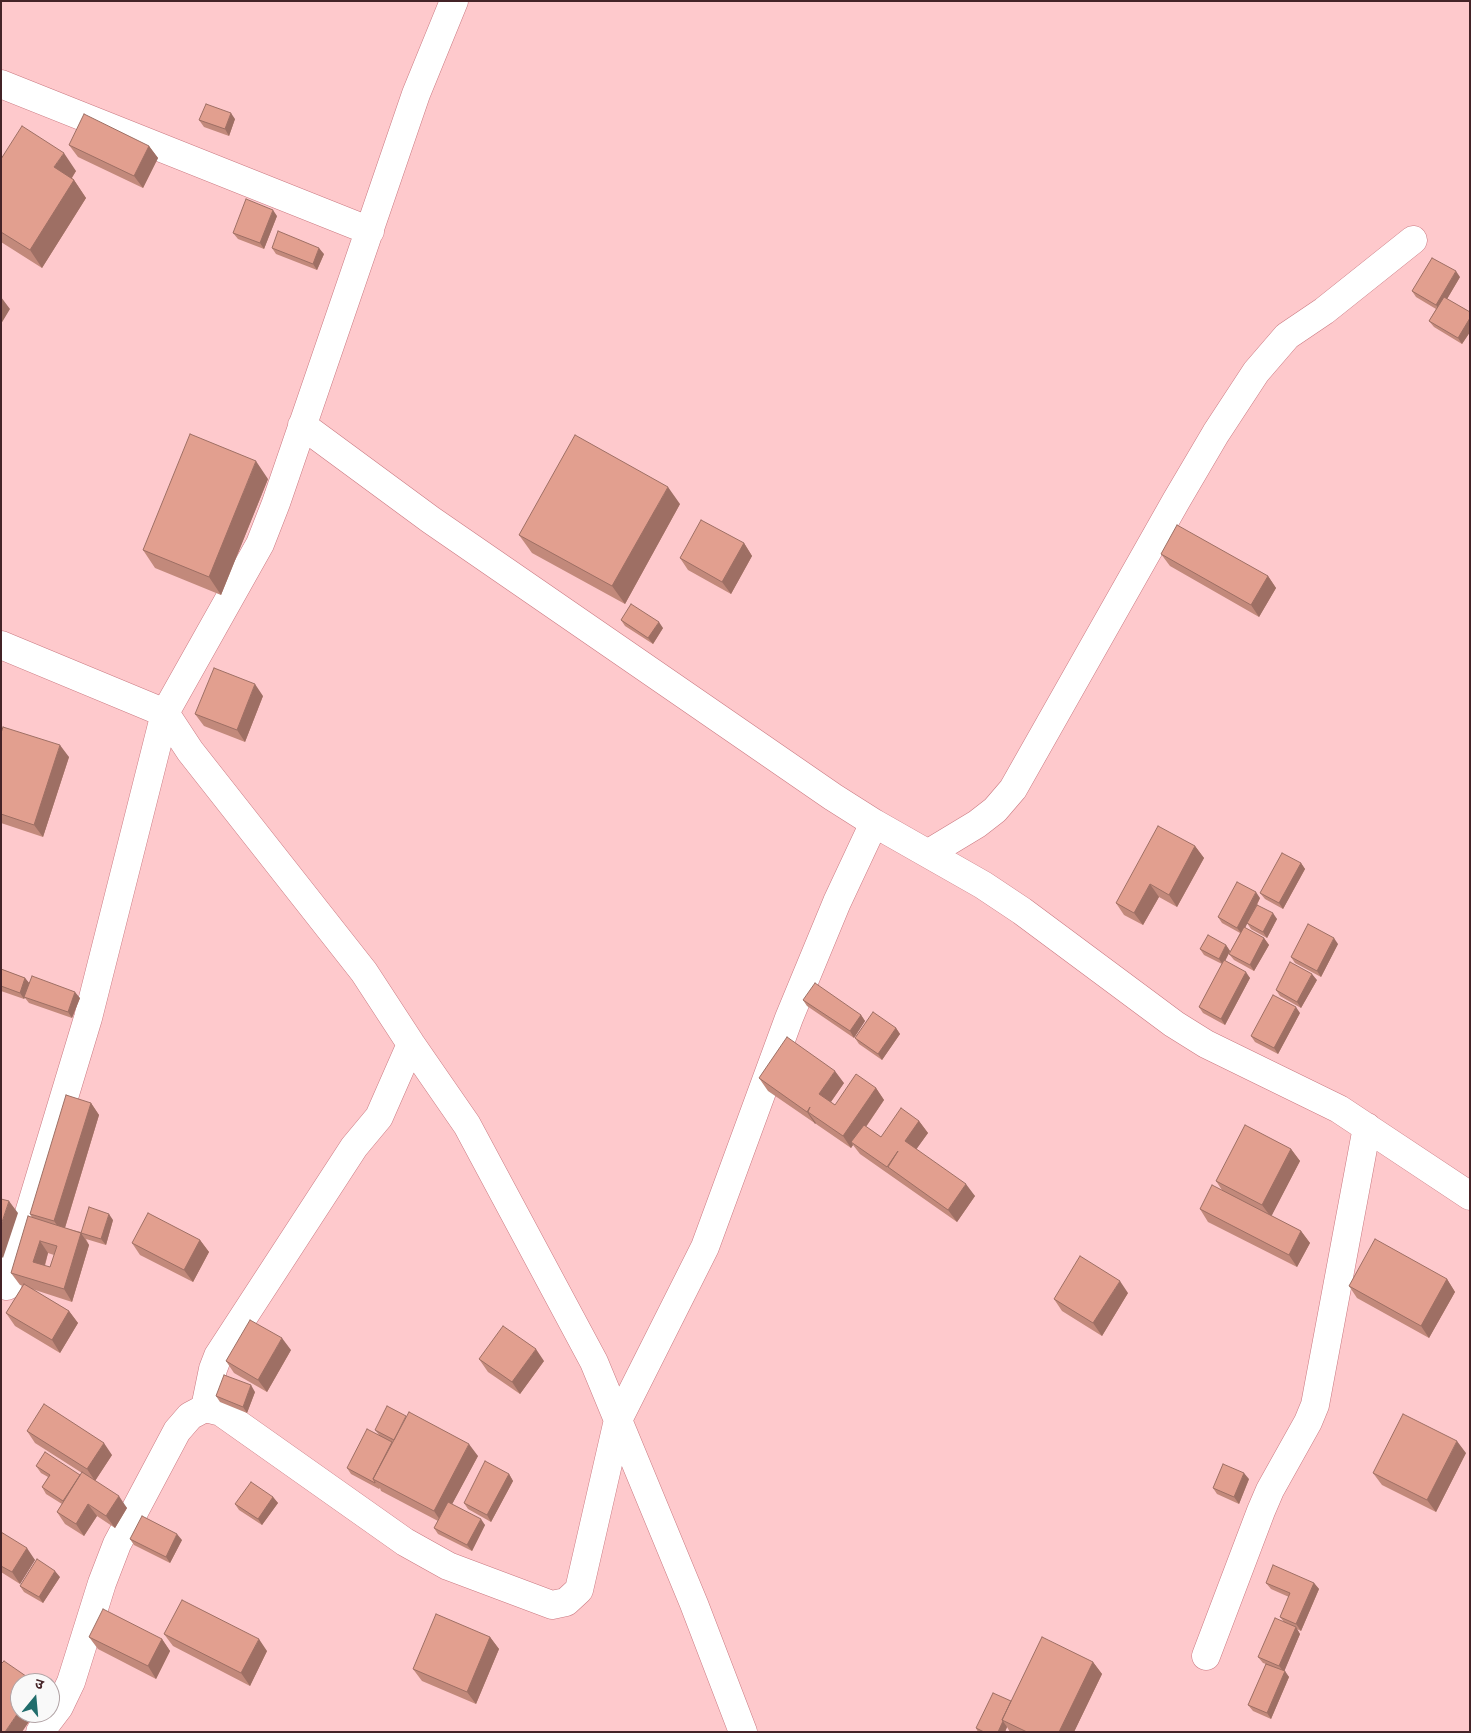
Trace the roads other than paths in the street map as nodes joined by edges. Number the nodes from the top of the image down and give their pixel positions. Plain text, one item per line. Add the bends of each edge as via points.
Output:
1 (454, 1) edge
2 (1, 84) edge
3 (370, 231) junction
4 (1413, 240) dead end
5 (302, 426) junction
6 (1, 645) edge
7 (165, 712) junction
8 (874, 823) junction
9 (929, 853) junction
10 (411, 1044) junction
11 (1366, 1127) junction
12 (1470, 1196) edge
13 (7, 1286) dead end
14 (205, 1408) junction
15 (618, 1420) junction
16 (1206, 1656) dead end
17 (40, 1732) edge
18 (744, 1732) edge

1 - 3 street via 416,94
2 - 3 street
3 - 5 street
4 - 9 street via 1324,311 1287,336 1256,372 1176,501 1013,789 995,810
5 - 7 street via 260,544
5 - 8 street via 431,520
6 - 7 street
7 - 10 street via 190,751 364,972
7 - 13 street via 88,1018
8 - 9 street
8 - 15 street via 789,1018 705,1247
9 - 11 street via 984,885 1174,1024 1206,1044 1339,1109
10 - 14 street via 379,1116 354,1148 218,1356
10 - 15 street via 467,1125 594,1362
11 - 12 street
11 - 16 street via 1315,1405 1270,1490
14 - 15 street via 222,1412 413,1547 448,1566 552,1605 566,1602 579,1590
14 - 17 street via 190,1416 177,1431 116,1544 71,1682 59,1707
15 - 18 street

